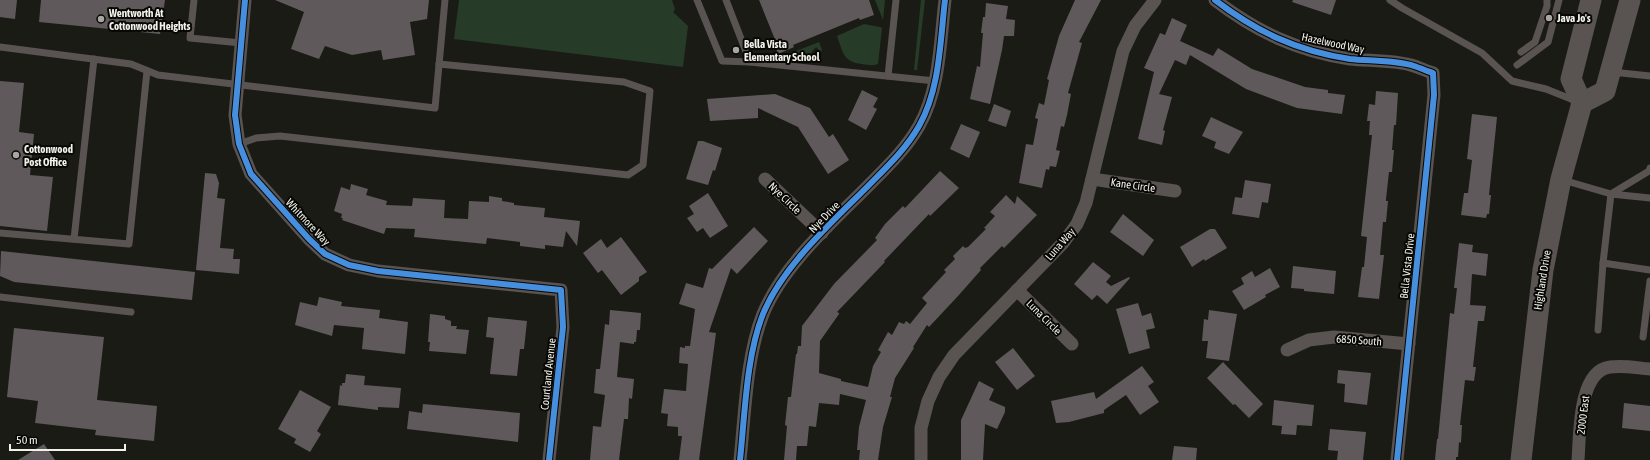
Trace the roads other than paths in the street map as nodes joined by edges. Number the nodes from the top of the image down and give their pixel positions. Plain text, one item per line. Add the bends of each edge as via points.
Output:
1 (194, 0) edge
2 (245, 0) edge
3 (445, 0) edge
4 (697, 0) edge
5 (726, 0) edge
6 (896, 0) edge
7 (945, 0) edge
8 (1155, 0) edge
9 (1215, 0) edge
10 (1390, 0) edge
11 (1547, 0) edge
12 (1560, 0) edge
13 (1591, 0) edge
14 (1630, 0) edge
15 (241, 43) junction
16 (0, 47) edge
17 (1521, 52) dead end
18 (94, 59) junction
19 (750, 62) junction
20 (440, 64) junction
21 (1517, 65) dead end
22 (147, 71) junction
23 (1610, 72) junction
24 (1434, 74) joint
25 (888, 76) junction
26 (1650, 76) edge
27 (935, 81) junction
28 (237, 84) junction
29 (1582, 103) junction
30 (239, 144) junction
31 (1650, 168) edge
32 (765, 179) dead end
33 (1092, 179) junction
34 (1561, 179) junction
35 (1175, 190) dead end
36 (1611, 194) junction
37 (1650, 198) edge
38 (0, 233) edge
39 (822, 233) junction
40 (74, 239) junction
41 (1603, 263) junction
42 (1650, 270) edge
43 (1650, 281) edge
44 (561, 290) joint
45 (1017, 290) junction
46 (0, 297) edge
47 (131, 312) dead end
48 (1598, 330) dead end
49 (1643, 337) dead end
50 (1072, 344) dead end
51 (1409, 344) junction
52 (1287, 350) dead end
53 (1650, 369) edge
54 (549, 460) edge
55 (740, 460) edge
56 (921, 460) edge
57 (1397, 460) edge
58 (1521, 460) edge
59 (1578, 460) edge

1 - 15 lane via 190,38
2 - 15 street, Whitmore Way
3 - 20 lane
4 - 19 lane via 722,61
5 - 19 lane
6 - 25 lane
7 - 27 street, Nye Drive
8 - 33 street, Luna Way via 1135,26 1123,51
9 - 24 street, Hazelwood Way via 1270,36 1309,50 1349,59 1412,65
10 - 29 lane via 1482,53 1512,81 1546,89
11 - 17 lane via 1535,42
12 - 21 lane via 1548,42
13 - 29 main road via 1571,79
14 - 23 main road
15 - 28 street, Whitmore Way
16 - 18 lane
18 - 22 lane via 131,64
18 - 40 lane
19 - 25 lane
20 - 28 lane via 435,108
20 - 30 lane via 624,82 650,91 643,165 628,175 280,136 256,138
22 - 28 lane via 158,75
22 - 40 lane via 129,244
23 - 26 lane
23 - 29 main road via 1605,92
24 - 51 street, Bella Vista Drive
25 - 27 lane
27 - 39 street, Nye Drive via 919,126 901,153
28 - 30 street, Whitmore Way via 235,115
29 - 34 main road, Highland Drive
30 - 44 street, Whitmore Way via 251,174 265,191 325,254 349,265 378,271
31 - 36 lane via 1650,171
32 - 39 street, Nye Circle
33 - 35 street, Kane Circle
33 - 45 street, Luna Way via 1077,224 1063,243
34 - 36 lane
34 - 58 main road, Highland Drive via 1543,270
36 - 37 lane
36 - 41 lane
38 - 40 lane
39 - 55 street, Nye Drive via 780,284 763,314 754,345
41 - 42 lane
41 - 48 lane
43 - 49 lane
44 - 54 street, Courtland Avenue via 563,327
45 - 50 street, Luna Circle
45 - 56 street, Luna Way via 954,355 939,377 928,401 921,428
46 - 47 lane
51 - 52 street, 6850 South via 1334,337 1309,340
51 - 57 street, Bella Vista Drive
53 - 59 street, 2000 East via 1608,367 1596,373 1584,393

